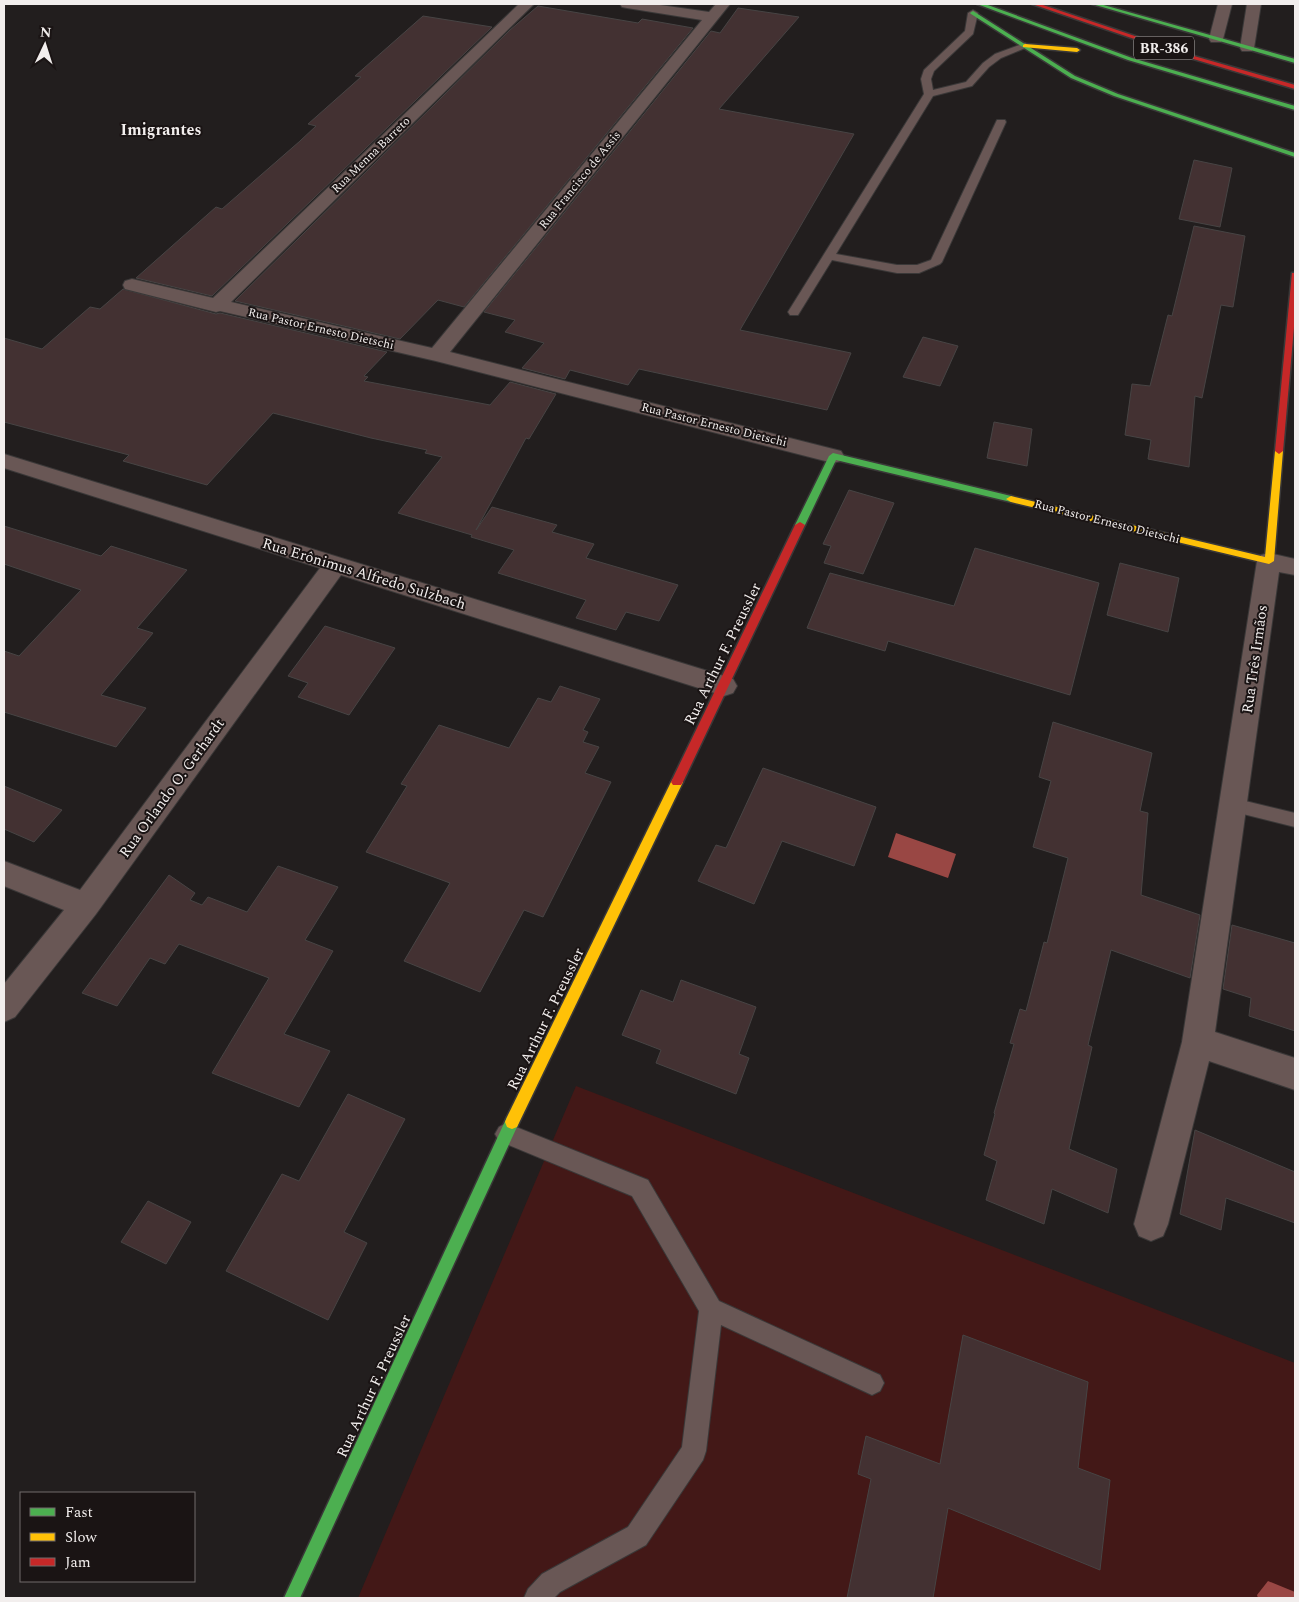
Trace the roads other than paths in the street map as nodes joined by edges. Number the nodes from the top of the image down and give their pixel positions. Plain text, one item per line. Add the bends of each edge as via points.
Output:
1 (527, 4) edge
2 (627, 4) edge
3 (723, 4) edge
4 (962, 4) edge
5 (1034, 4) edge
6 (1095, 4) edge
7 (1225, 4) edge
8 (1254, 4) edge
9 (977, 8) edge
10 (712, 18) junction
11 (1216, 39) junction
12 (1025, 46) junction
13 (1247, 48) junction
14 (1130, 59) junction
15 (1295, 61) edge
16 (1295, 87) edge
17 (929, 94) junction
18 (1295, 108) edge
19 (1001, 122) dead end
20 (1295, 155) edge
21 (828, 256) junction
22 (1295, 275) edge
23 (132, 285) dead end
24 (216, 306) junction
25 (794, 312) dead end
26 (437, 355) junction
27 (834, 456) junction
28 (4, 461) edge
29 (1269, 561) junction
30 (335, 566) junction
31 (1295, 568) edge
32 (724, 686) junction
33 (1233, 805) junction
34 (1295, 820) edge
35 (4, 873) edge
36 (86, 905) junction
37 (4, 1007) edge
38 (1198, 1042) junction
39 (1295, 1074) edge
40 (506, 1134) junction
41 (1151, 1224) dead end
42 (712, 1309) junction
43 (872, 1383) dead end
44 (292, 1598) edge
45 (537, 1598) edge

1 - 24 street, Rua Menna Barreto
2 - 10 street
3 - 10 street, Rua Francisco de Assis
4 - 9 main road
5 - 16 main road, BR-386 via 1192,57
6 - 11 main road
7 - 11 street
8 - 13 street
9 - 12 main road
9 - 14 main road, BR-386
9 - 17 lane via 970,32 929,70 926,79
10 - 26 street, Rua Francisco de Assis
11 - 13 main road
12 - 14 main road via 1071,49
12 - 17 lane via 998,56 969,84
12 - 20 main road via 1090,85
13 - 15 main road
14 - 18 main road, BR-386
17 - 21 lane
19 - 21 lane via 936,262 919,269 897,269
21 - 25 lane
22 - 29 main road, Rua Três Irmãos
23 - 24 street, Rua Pastor Ernesto Dietschi
24 - 26 street, Rua Pastor Ernesto Dietschi
26 - 27 street, Rua Pastor Ernesto Dietschi
27 - 29 main road, Rua Pastor Ernesto Dietschi
27 - 32 main road, Rua Arthur F. Preussler
28 - 30 street, Rua Erônimus Alfredo Sulzbach
29 - 31 street, Rua Pastor Ernesto Dietschi
29 - 33 street, Rua Três Irmãos
30 - 32 street, Rua Erônimus Alfredo Sulzbach
30 - 36 street, Rua Orlando O. Gerhardt
32 - 40 main road, Rua Arthur F. Preussler
33 - 34 lane
33 - 38 street, Rua Três Irmãos
35 - 36 street
36 - 37 street, Rua Orlando O. Gerhardt
38 - 39 street
38 - 41 street, Rua Três Irmãos
40 - 42 lane via 640,1188
40 - 44 main road, Rua Arthur F. Preussler
42 - 43 lane
42 - 45 lane via 694,1451 637,1536 551,1583

